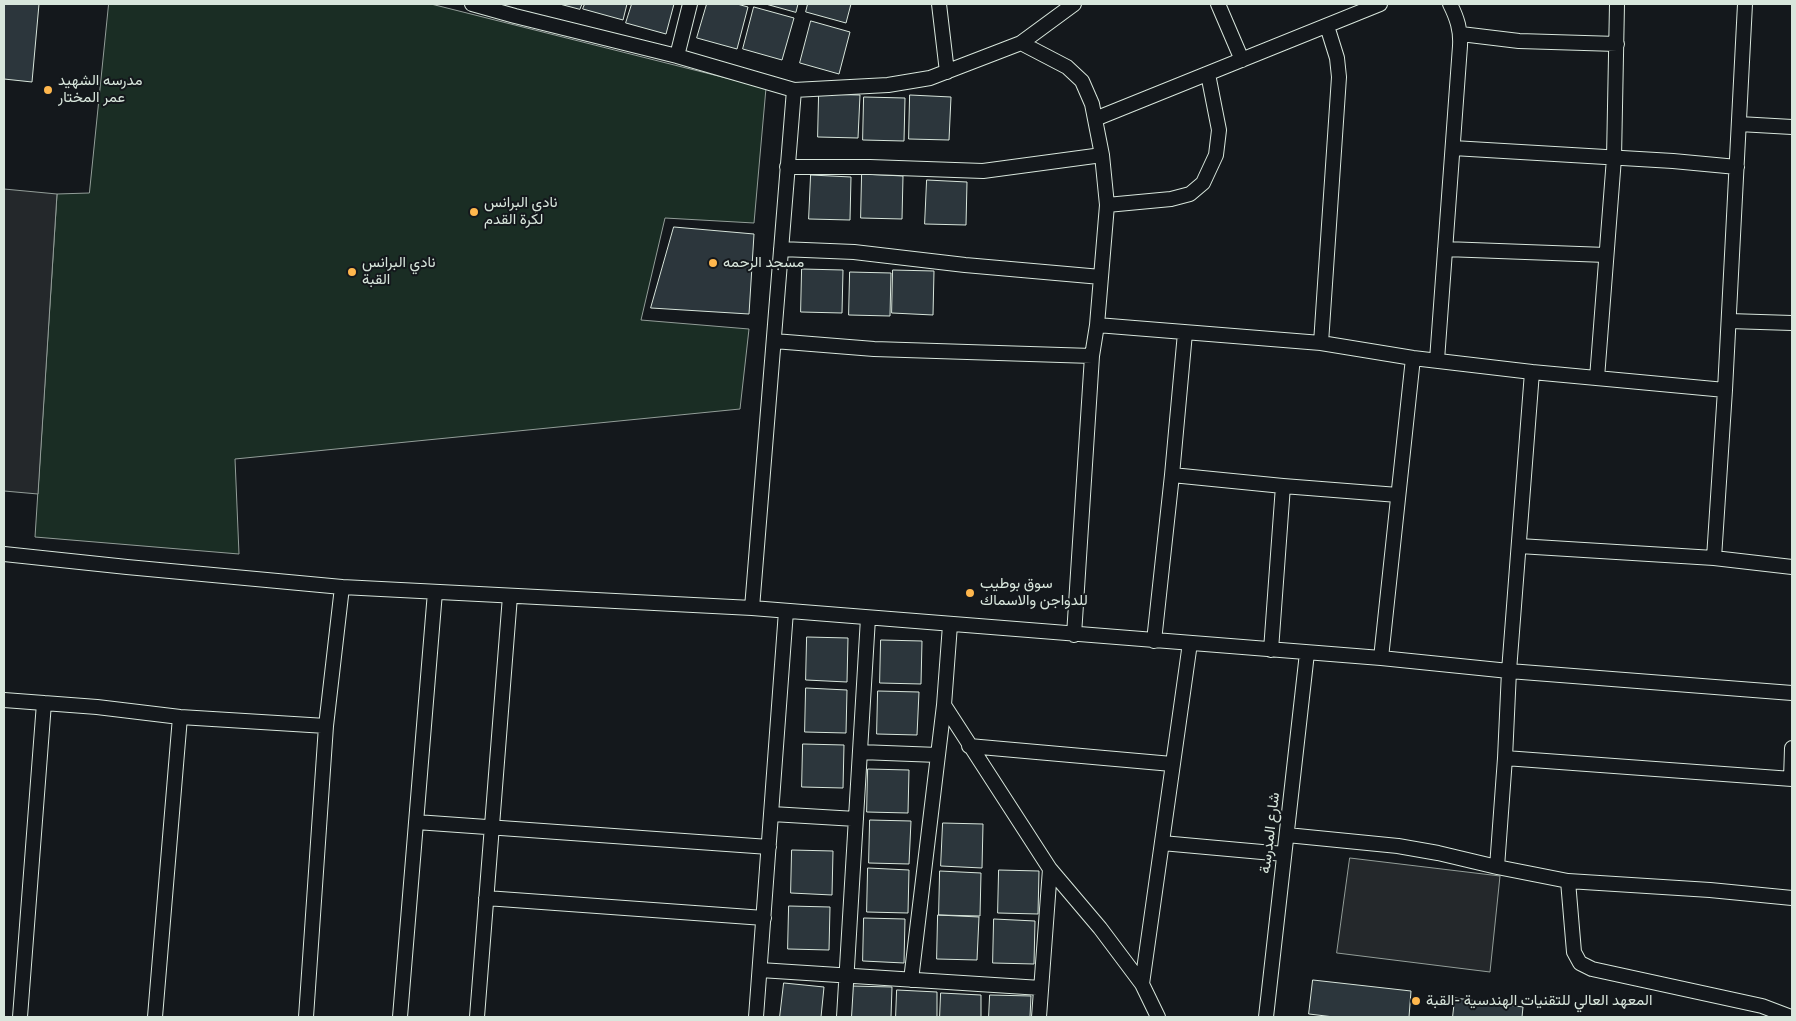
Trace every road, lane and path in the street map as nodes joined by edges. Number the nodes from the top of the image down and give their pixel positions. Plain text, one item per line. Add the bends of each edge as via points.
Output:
1 (472, 4) edge
2 (690, 4) edge
3 (939, 4) edge
4 (1074, 4) edge
5 (1218, 4) edge
6 (1380, 4) edge
7 (1450, 4) edge
8 (1617, 4) edge
9 (1745, 4) edge
10 (1327, 26) junction
11 (1461, 34) junction
12 (1021, 43) junction
13 (1617, 44) junction
14 (677, 56) junction
15 (1242, 60) junction
16 (947, 72) junction
17 (1208, 74) junction
18 (794, 90) junction
19 (1095, 119) junction
20 (1739, 124) junction
21 (1792, 127) edge
22 (1453, 148) junction
23 (1102, 155) junction
24 (1614, 158) junction
25 (787, 167) junction
26 (1737, 167) junction
27 (1107, 205) junction
28 (781, 248) junction
29 (1445, 249) junction
30 (1606, 255) junction
31 (1101, 277) junction
32 (1729, 321) junction
33 (1792, 323) edge
34 (1096, 325) junction
35 (1185, 333) junction
36 (774, 341) junction
37 (1321, 343) junction
38 (1092, 356) junction
39 (1413, 358) junction
40 (1437, 360) junction
41 (1532, 372) junction
42 (1597, 378) junction
43 (1725, 390) junction
44 (1172, 475) junction
45 (1283, 486) junction
46 (1398, 495) junction
47 (1519, 546) junction
48 (4, 554) edge
49 (1714, 558) junction
50 (1792, 567) edge
51 (342, 587) junction
52 (435, 592) junction
53 (510, 596) junction
54 (752, 608) junction
55 (786, 611) junction
56 (868, 618) junction
57 (950, 625) junction
58 (1074, 634) junction
59 (1154, 641) junction
60 (1190, 644) junction
61 (1271, 650) junction
62 (1307, 653) junction
63 (1380, 658) junction
64 (1510, 672) junction
65 (1792, 693) edge
66 (4, 700) edge
67 (44, 703) junction
68 (944, 705) junction
69 (180, 717) junction
70 (326, 726) junction
71 (969, 746) junction
72 (1792, 748) edge
73 (860, 752) junction
74 (938, 756) junction
75 (1506, 758) junction
76 (1172, 764) junction
77 (1791, 779) edge
78 (772, 814) junction
79 (856, 819) junction
80 (416, 822) junction
81 (492, 828) junction
82 (1287, 835) junction
83 (1162, 843) junction
84 (769, 847) junction
85 (1284, 854) junction
86 (1497, 867) junction
87 (1050, 869) junction
88 (1568, 881) junction
89 (486, 898) junction
90 (1792, 898) edge
91 (764, 918) junction
92 (760, 970) junction
93 (846, 976) junction
94 (911, 980) junction
95 (1142, 984) junction
96 (1041, 988) junction
97 (20, 1017) edge
98 (155, 1017) edge
99 (306, 1017) edge
100 (400, 1017) edge
101 (477, 1017) edge
102 (756, 1017) edge
103 (844, 1017) edge
104 (1039, 1017) edge
105 (1158, 1017) edge
106 (1266, 1017) edge
107 (1791, 1017) edge

1 - 14 street
2 - 14 street
3 - 16 street
4 - 12 street
5 - 15 street
6 - 10 street
7 - 11 street
8 - 13 street
9 - 20 street
10 - 15 street
10 - 37 street via 1339,77
11 - 13 street via 1519,41
11 - 22 street
12 - 16 street
12 - 19 street via 1067,66 1082,81
13 - 24 street
14 - 18 street
15 - 17 street
16 - 18 street via 888,85
17 - 19 street
17 - 27 street via 1219,130 1216,155 1202,183 1190,194 1171,199
18 - 25 street
19 - 23 street
20 - 21 street
20 - 26 street
22 - 24 street
22 - 29 street
23 - 25 street via 983,171
23 - 27 street
24 - 26 street
24 - 30 street
25 - 28 street
26 - 32 street
27 - 31 street
28 - 31 street via 854,252
28 - 36 street
29 - 30 street
29 - 40 street
30 - 42 street
31 - 34 street
32 - 33 street
32 - 43 street
34 - 35 street
34 - 38 street
35 - 37 street
35 - 44 street
36 - 38 street via 874,349
36 - 54 street
37 - 39 street
38 - 58 street
39 - 40 street
39 - 46 street
40 - 41 street
41 - 42 street
41 - 47 street
42 - 43 street
43 - 49 street
44 - 45 street
44 - 59 street
45 - 46 street
45 - 61 street
46 - 63 street
47 - 49 street
47 - 64 street
48 - 51 street
49 - 50 street
51 - 52 street
51 - 70 street
52 - 53 street
52 - 80 street
53 - 54 street
53 - 81 street
54 - 55 street
55 - 56 street
55 - 78 street
56 - 57 street
56 - 73 street
57 - 58 street
57 - 68 street
58 - 59 street
59 - 60 street
60 - 61 street
60 - 76 street
61 - 62 street
62 - 63 street
62 - 82 street, شارع المدرسة
63 - 64 street
64 - 65 street
64 - 75 street
66 - 67 street
67 - 69 street
67 - 97 street
68 - 71 street
68 - 74 street
69 - 70 street
69 - 98 street
70 - 99 street
71 - 76 street
71 - 87 street
72 - 77 street
73 - 74 street
73 - 79 street
74 - 94 street
75 - 77 street
75 - 86 street
76 - 83 street
78 - 79 street
78 - 84 street
79 - 93 street
80 - 81 street
80 - 100 street
81 - 84 street
81 - 89 street
82 - 85 street, شارع المدرسة
82 - 86 street via 1398,846
83 - 85 street
83 - 95 street
84 - 91 street
85 - 106 street, شارع المدرسة
86 - 88 street
87 - 95 street
87 - 96 street
88 - 90 street
88 - 107 street via 1574,952 1580,963 1592,969 1762,1006
89 - 91 street
89 - 101 street
91 - 92 street
92 - 93 street
92 - 102 street
93 - 94 street
93 - 103 street
94 - 96 street
95 - 105 street
96 - 104 street

